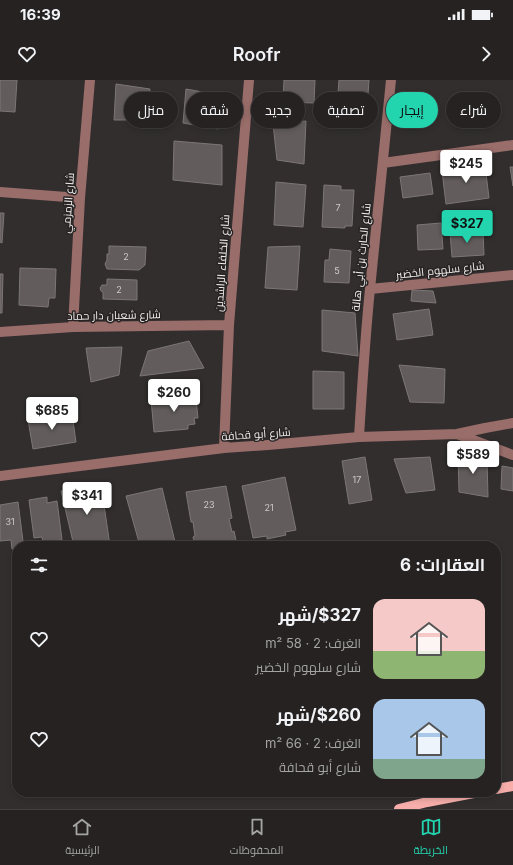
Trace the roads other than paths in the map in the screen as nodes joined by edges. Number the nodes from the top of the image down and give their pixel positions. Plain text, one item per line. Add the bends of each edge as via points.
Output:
1 (90, 80) edge
2 (248, 80) edge
3 (391, 80) edge
4 (513, 144) edge
5 (383, 163) junction
6 (0, 192) edge
7 (80, 198) junction
8 (513, 275) edge
9 (370, 289) junction
10 (230, 325) junction
11 (73, 328) junction
12 (0, 332) edge
13 (513, 423) edge
14 (456, 434) junction
15 (359, 437) junction
16 (224, 448) junction
17 (513, 455) edge
18 (0, 476) edge
19 (513, 786) edge
20 (501, 788) edge
21 (453, 797) edge
22 (399, 809) edge

1 - 7 street, شارع الزمزمي
2 - 10 street, شارع الخلفاء الراشدين
3 - 5 street, شارع الحارث بن أبي هالة
4 - 5 street
5 - 9 street, شارع الحارث بن أبي هالة
6 - 7 street
7 - 11 street, شارع الزمزمي
8 - 9 street, شارع سلهوم الخضير
9 - 15 street, شارع الحارث بن أبي هالة
10 - 11 street, شارع شعبان دار حماد
10 - 16 street, شارع الخلفاء الراشدين
11 - 12 street, شارع شعبان دار حماد
13 - 14 street, شارع أبو قحافة
14 - 15 street, شارع أبو قحافة
14 - 17 street
15 - 16 street, شارع أبو قحافة
16 - 18 street, شارع أبو قحافة
19 - 20 main road
21 - 22 main road

